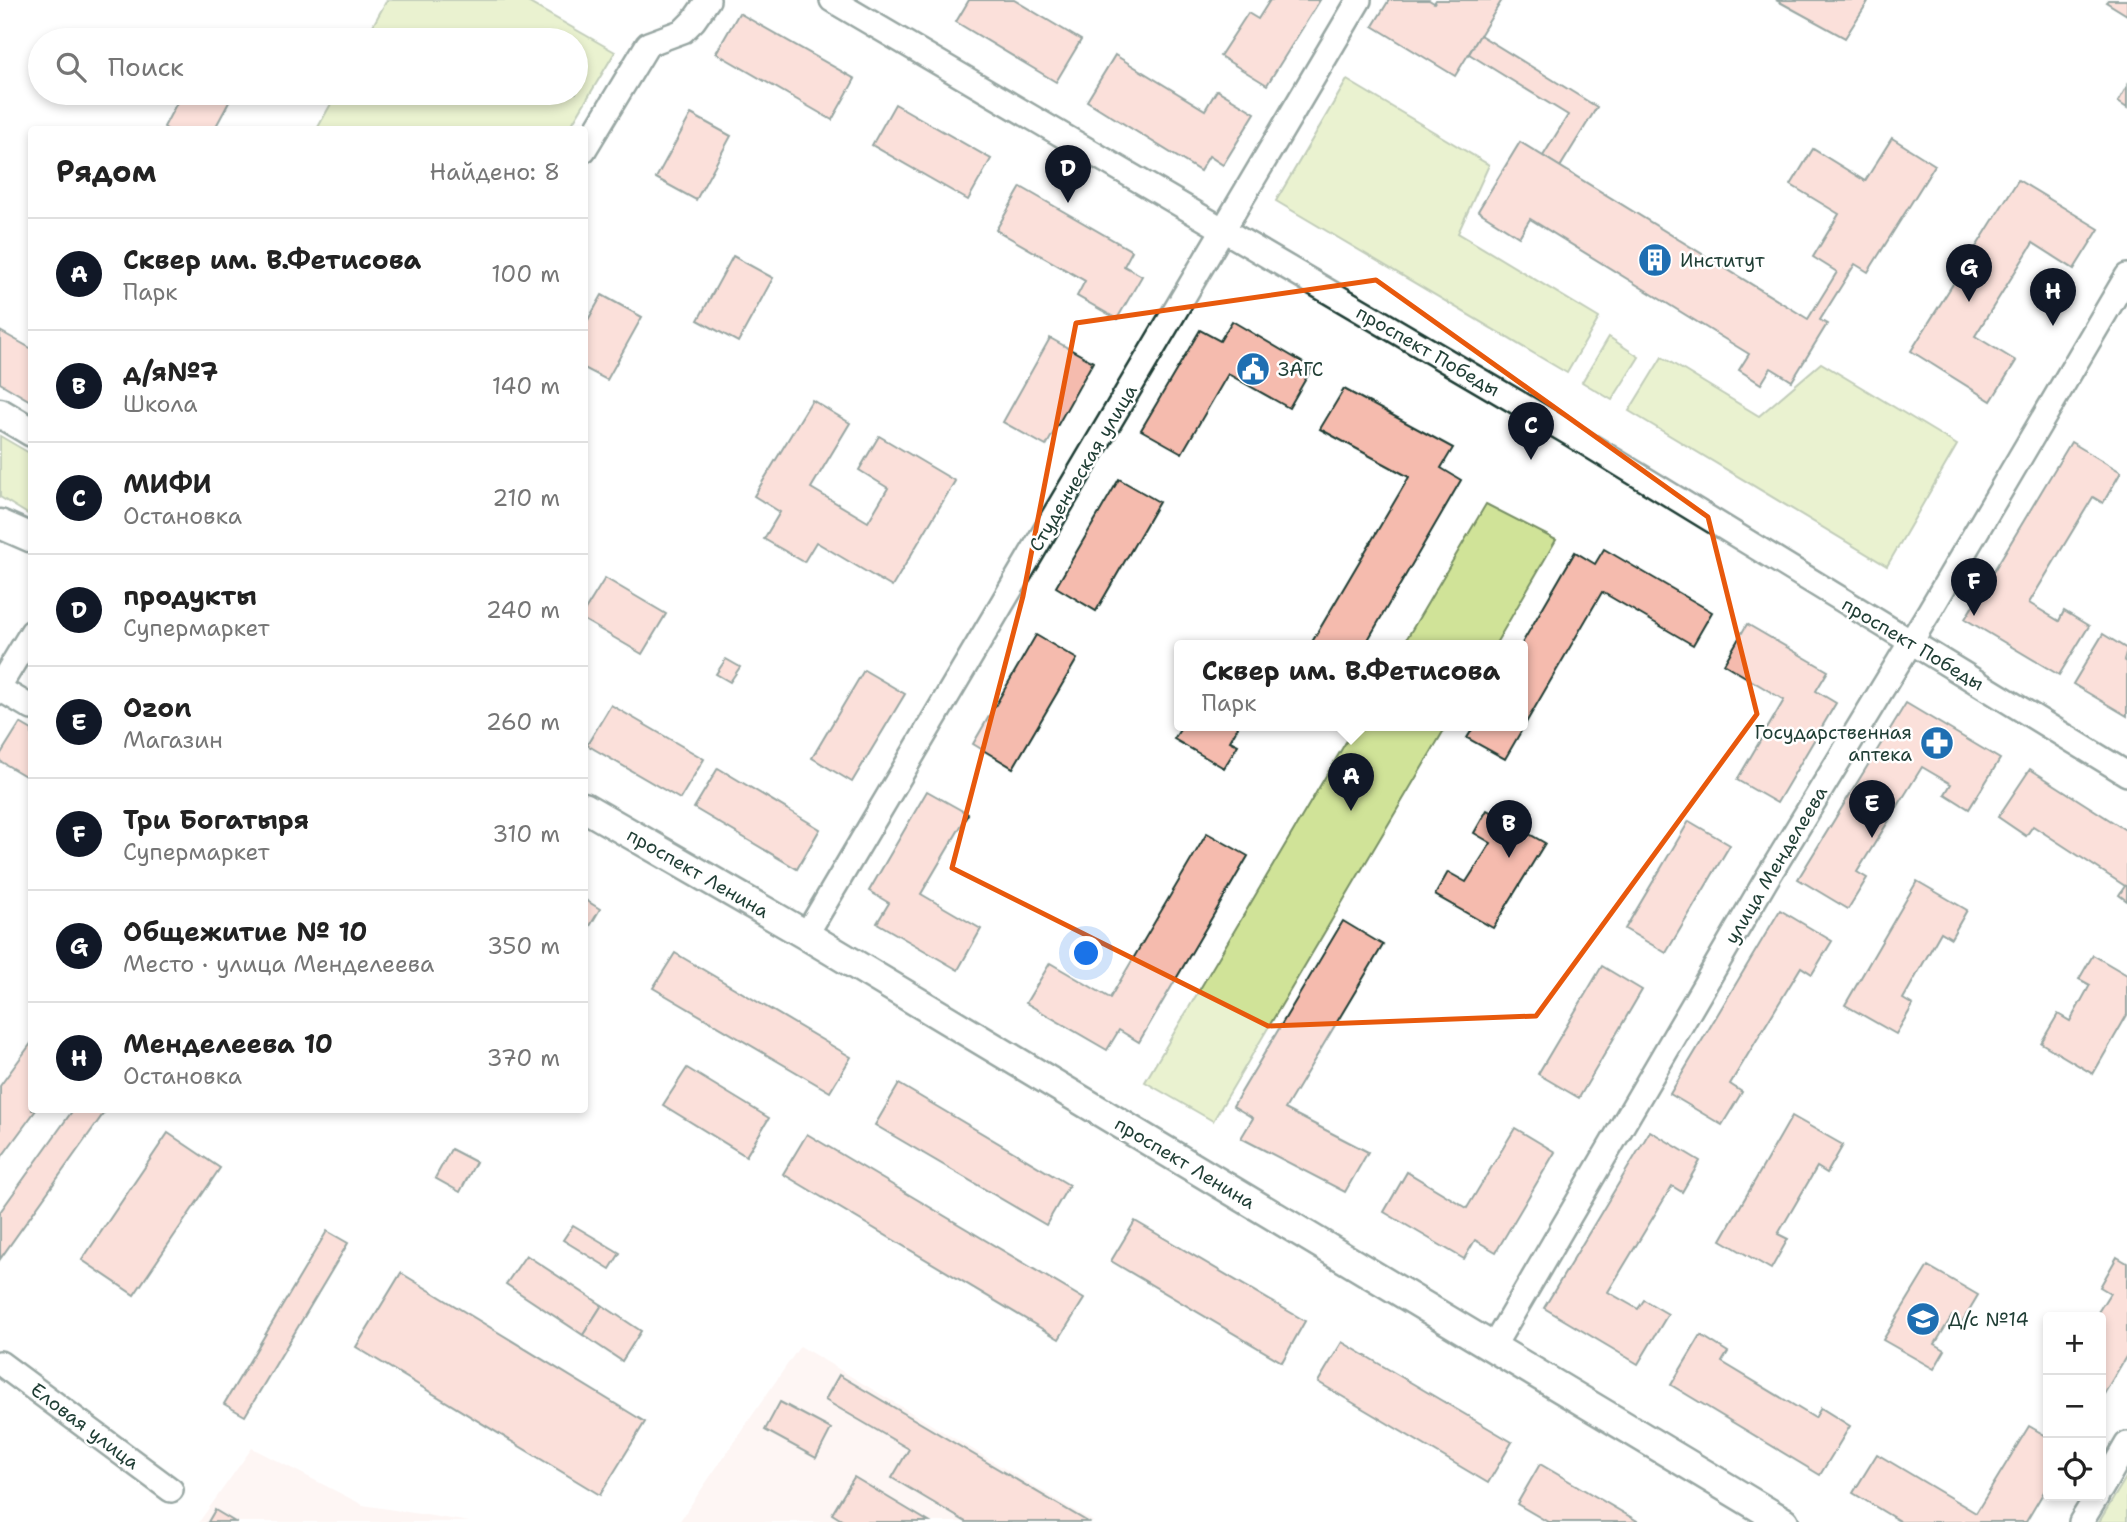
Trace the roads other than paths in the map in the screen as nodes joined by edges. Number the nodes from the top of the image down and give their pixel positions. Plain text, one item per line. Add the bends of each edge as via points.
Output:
1 (708, 0) edge
2 (832, 0) edge
3 (1359, 0) edge
4 (588, 143) edge
5 (1223, 231) junction
6 (2127, 276) edge
7 (0, 413) edge
8 (28, 430) edge
9 (0, 524) edge
10 (28, 536) edge
11 (28, 639) edge
12 (1910, 642) junction
13 (0, 687) edge
14 (28, 705) edge
15 (2127, 774) edge
16 (588, 809) edge
17 (806, 935) junction
18 (1493, 1347) junction
19 (0, 1363) edge
20 (2127, 1444) edge
21 (2106, 1480) edge
22 (171, 1490) dead end
23 (2093, 1501) edge
24 (1784, 1522) edge
25 (2081, 1522) edge

1 - 4 street via 683,32 648,44
2 - 5 street, проспект Победы
3 - 5 street, Студенческая улица
5 - 12 street, проспект Победы
5 - 17 street, Студенческая улица
6 - 12 street, улица Менделеева
7 - 8 street
9 - 10 street
11 - 13 street
12 - 15 street, проспект Победы
12 - 18 street, улица Менделеева
13 - 14 street
16 - 17 street, проспект Ленина
17 - 18 street, проспект Ленина
18 - 24 street, проспект Ленина
19 - 22 street, Еловая улица
20 - 21 street
23 - 25 street

